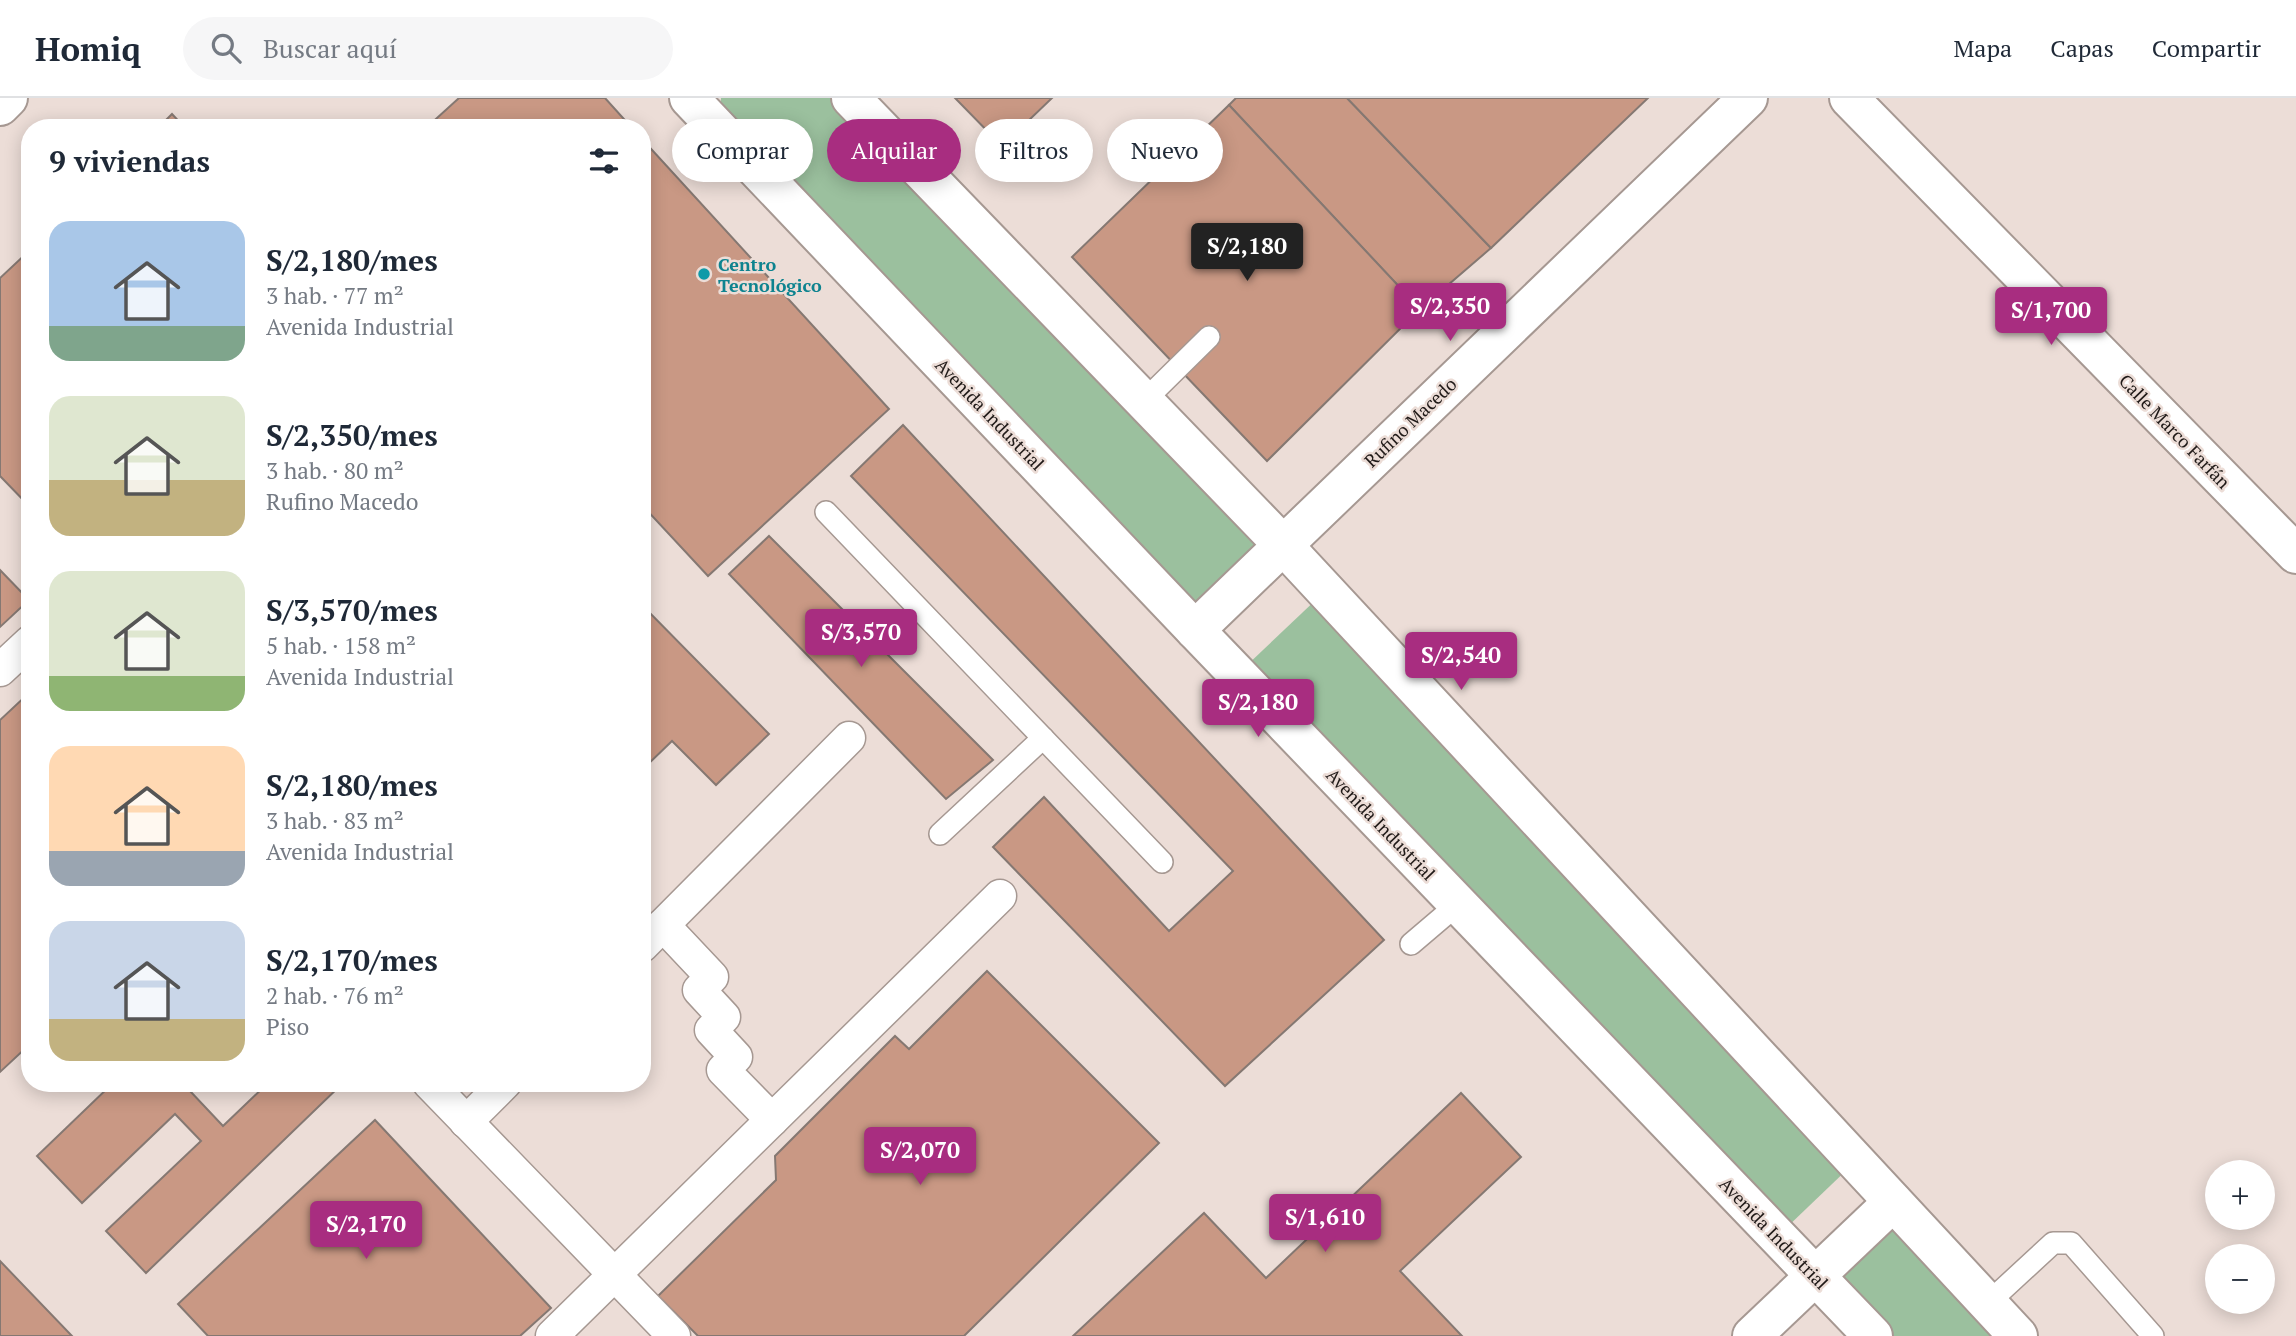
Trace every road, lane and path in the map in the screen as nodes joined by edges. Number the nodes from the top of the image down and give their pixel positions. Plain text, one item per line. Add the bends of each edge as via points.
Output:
1 (8, 98) edge
2 (689, 98) edge
3 (851, 98) edge
4 (1748, 98) edge
5 (1849, 98) edge
6 (0, 106) edge
7 (1209, 337) dead end
8 (1144, 401) junction
9 (826, 512) dead end
10 (1283, 545) junction
11 (2294, 549) edge
12 (1195, 630) junction
13 (21, 650) edge
14 (0, 670) edge
15 (849, 738) dead end
16 (1043, 738) junction
17 (940, 834) dead end
18 (1162, 862) dead end
19 (1000, 896) dead end
20 (1458, 904) junction
21 (653, 935) edge
22 (1411, 944) dead end
23 (438, 1092) edge
24 (496, 1092) edge
25 (772, 1120) junction
26 (466, 1122) junction
27 (1893, 1202) junction
28 (615, 1275) junction
29 (1815, 1275) junction
30 (1988, 1303) junction
31 (552, 1336) edge
32 (674, 1336) edge
33 (1752, 1336) edge
34 (1873, 1336) edge
35 (2018, 1336) edge
36 (2153, 1336) edge

1 - 6 main road
2 - 12 main road, Avenida Industrial
3 - 8 main road via 1032,273
4 - 10 main road, Rufino Macedo
5 - 11 main road, Calle Marco Farfán
7 - 8 lane
8 - 10 main road via 1246,494
9 - 16 lane
10 - 12 main road, Rufino Macedo
10 - 27 main road
12 - 20 main road, Avenida Industrial
13 - 14 street
15 - 21 street
16 - 17 lane
16 - 18 lane
19 - 25 street
20 - 22 lane
20 - 29 main road, Avenida Industrial
21 - 25 street via 712,976 699,990 724,1017 711,1031 736,1057 723,1070
23 - 26 street
24 - 26 street
25 - 28 street
26 - 28 street
27 - 29 main road
27 - 30 main road
28 - 31 street
28 - 32 street
29 - 33 main road
29 - 34 main road, Avenida Industrial
30 - 35 main road
30 - 36 lane via 2053,1243 2071,1243

